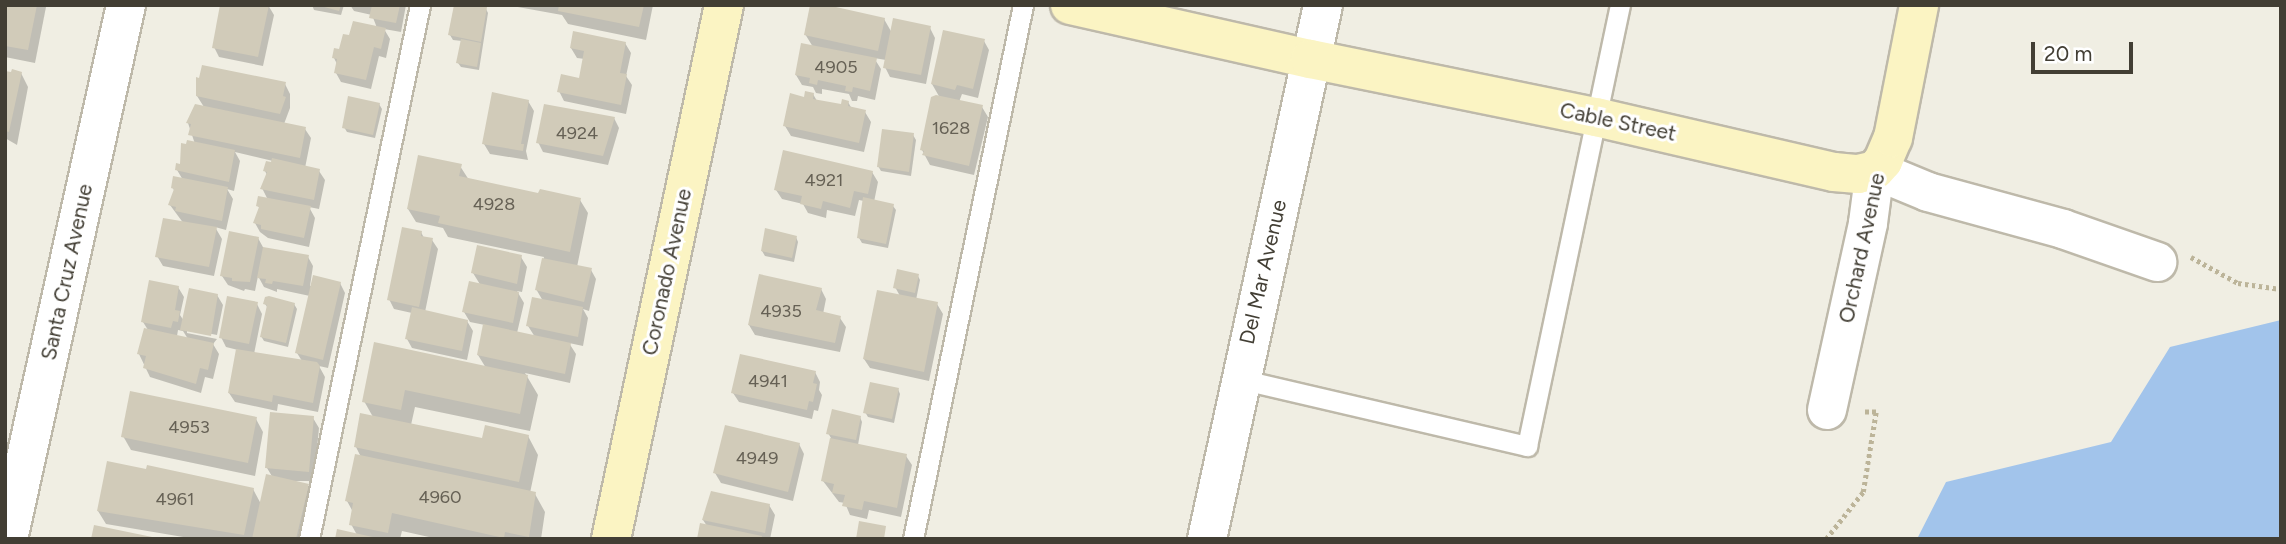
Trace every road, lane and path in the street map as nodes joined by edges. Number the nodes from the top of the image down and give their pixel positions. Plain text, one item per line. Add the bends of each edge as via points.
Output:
1 (126, 5) edge
2 (420, 5) edge
3 (724, 5) edge
4 (1023, 5) edge
5 (1070, 5) edge
6 (1323, 5) edge
7 (1620, 5) edge
8 (1920, 5) edge
9 (1310, 60) junction
10 (1597, 117) junction
11 (1875, 170) junction
12 (2157, 262) joint
13 (2281, 289) edge
14 (1240, 379) junction
15 (1827, 410) dead end
16 (1875, 426) dead end
17 (8, 539) edge
18 (309, 539) edge
19 (611, 539) edge
20 (914, 539) edge
21 (1207, 539) edge
22 (1826, 539) edge

1 - 17 street, Santa Cruz Avenue
2 - 18 lane
3 - 19 street, Coronado Avenue
4 - 20 lane
5 - 9 street, Cable Street
6 - 9 street, Del Mar Avenue
7 - 10 lane
8 - 11 street, Orchard Avenue via 1893,138
9 - 10 street, Cable Street
9 - 14 street, Del Mar Avenue
10 - 11 street, Cable Street via 1834,172
10 - 14 lane via 1527,446
11 - 12 street, Cable Street via 1928,192 2063,229
11 - 15 street, Orchard Avenue via 1868,223
12 - 13 path via 2178,250 2238,283
14 - 21 street, Del Mar Avenue
16 - 22 path via 1863,492

